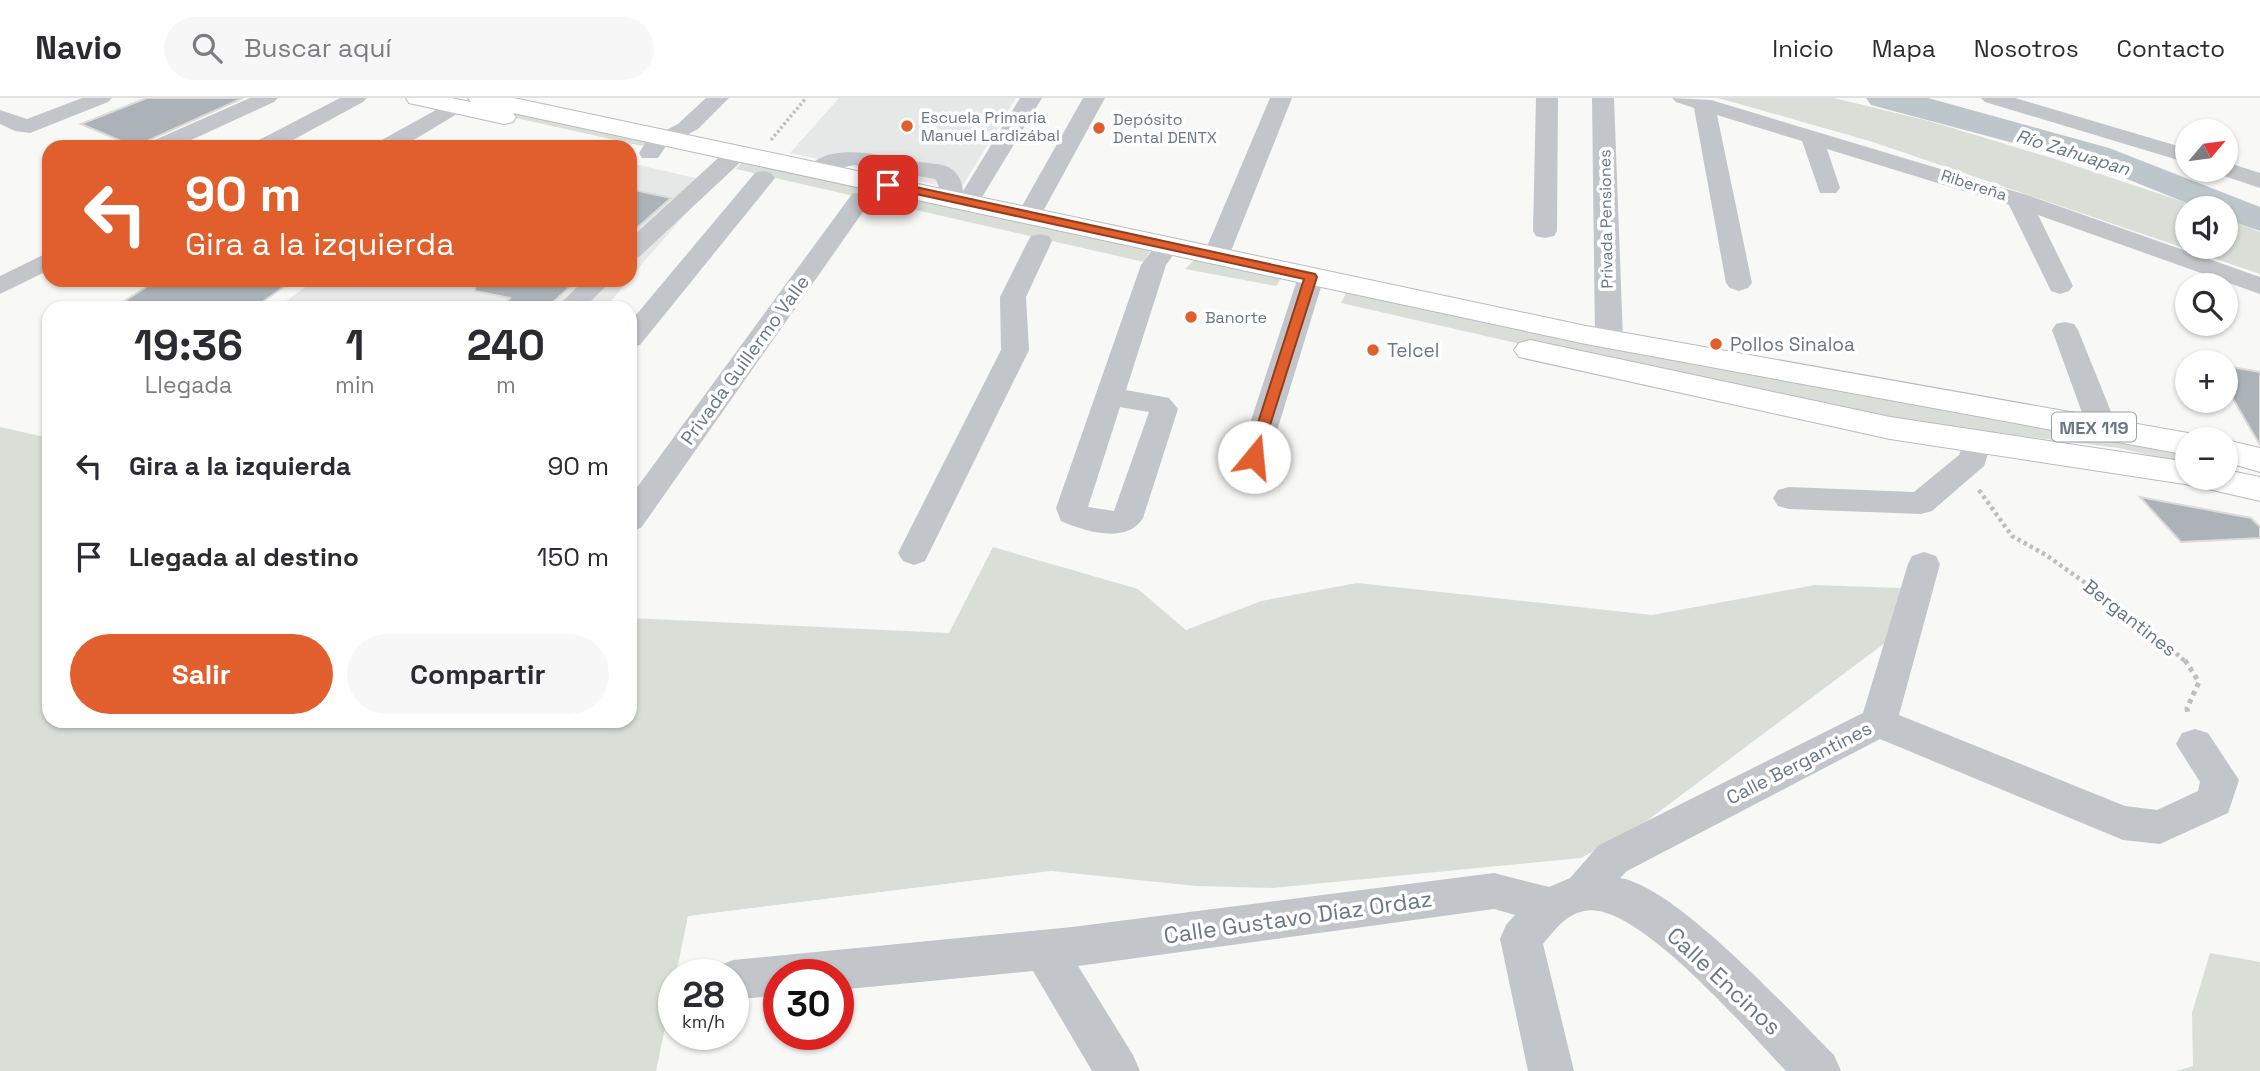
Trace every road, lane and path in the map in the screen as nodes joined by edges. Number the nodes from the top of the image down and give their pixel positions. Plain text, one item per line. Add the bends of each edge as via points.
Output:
1 (101, 98) edge
2 (267, 98) edge
3 (356, 98) edge
4 (418, 98) edge
5 (718, 98) edge
6 (806, 98) edge
7 (1031, 98) edge
8 (1094, 98) edge
9 (1281, 98) edge
10 (1548, 98) edge
11 (1603, 98) edge
12 (1992, 98) edge
13 (1693, 101) edge
14 (488, 104) edge
15 (0, 116) edge
16 (1811, 135) junction
17 (174, 140) edge
18 (276, 140) edge
19 (403, 140) edge
20 (636, 140) edge
21 (636, 140) edge
22 (637, 140) edge
23 (637, 140) edge
24 (656, 145) edge
25 (2175, 152) edge
26 (744, 164) junction
27 (1828, 188) dead end
28 (860, 199) junction
29 (960, 200) junction
30 (2019, 200) junction
31 (1035, 228) junction
32 (1545, 231) dead end
33 (637, 246) edge
34 (1161, 255) junction
35 (1216, 256) junction
36 (42, 264) edge
37 (1739, 283) dead end
38 (0, 286) edge
39 (2060, 286) dead end
40 (2260, 286) edge
41 (592, 287) edge
42 (1307, 288) junction
43 (576, 301) edge
44 (637, 328) edge
45 (2065, 330) dead end
46 (1609, 339) junction
47 (1110, 397) dead end
48 (2103, 429) junction
49 (2175, 442) edge
50 (1999, 446) junction
51 (2238, 454) edge
52 (1254, 457) dead end
53 (2260, 460) edge
54 (2175, 472) edge
55 (2238, 485) edge
56 (2260, 489) edge
57 (1789, 498) dead end
58 (637, 510) edge
59 (914, 553) dead end
60 (1924, 564) dead end
61 (1879, 722) junction
62 (2195, 744) joint
63 (1567, 899) junction
64 (1044, 950) junction
65 (854, 968) edge
66 (1117, 1071) edge
67 (1551, 1071) edge
68 (1818, 1071) edge

1 - 15 street via 30,126
2 - 17 street
3 - 18 street
4 - 14 main road, MEX 119
5 - 24 street
6 - 26 path
7 - 29 street
8 - 31 street
9 - 35 street
10 - 32 street
11 - 46 street, Privada Pensiones
12 - 25 street
13 - 16 street, Ribereña
13 - 37 street
14 - 19 street
14 - 20 main road, MEX 119
14 - 21 main road, MEX 119
16 - 27 street
16 - 30 street, Ribereña
22 - 24 main road, MEX 119
23 - 24 main road, MEX 119
24 - 26 main road, MEX 119
26 - 28 main road, MEX 119
26 - 29 main road, MEX 119 via 817,170
26 - 33 street
26 - 44 street
28 - 31 main road, MEX 119
28 - 58 street, Privada Guillermo Valle
29 - 31 main road, MEX 119
30 - 39 street
30 - 40 street, Ribereña
31 - 34 main road, MEX 119
31 - 59 street via 1013,297 1015,350
34 - 35 main road, MEX 119
34 - 42 main road, MEX 119
34 - 47 street
35 - 42 main road, MEX 119
36 - 38 street
41 - 43 street
42 - 46 main road, MEX 119
42 - 50 main road, MEX 119 via 1863,422
42 - 52 street
45 - 48 street
46 - 48 main road, MEX 119
48 - 49 main road, MEX 119
50 - 54 main road, MEX 119
50 - 57 street via 1973,458 1921,502
50 - 62 path, Bergantines via 1982,471 1979,493 2012,536 2100,592 2186,661 2199,682 2187,708
51 - 53 main road
55 - 56 main road
60 - 61 street, Calle Bergantines
61 - 62 street via 2123,823 2160,827 2214,801 2220,780
61 - 63 street, Calle Bergantines via 1613,858
63 - 64 street, Calle Gustavo Díaz Ordaz via 1494,891
63 - 67 street, Calle Bergantines via 1521,939
63 - 68 street, Calle Encinos via 1627,898 1682,936
64 - 65 street, Calle Gustavo Díaz Ordaz
64 - 66 street

